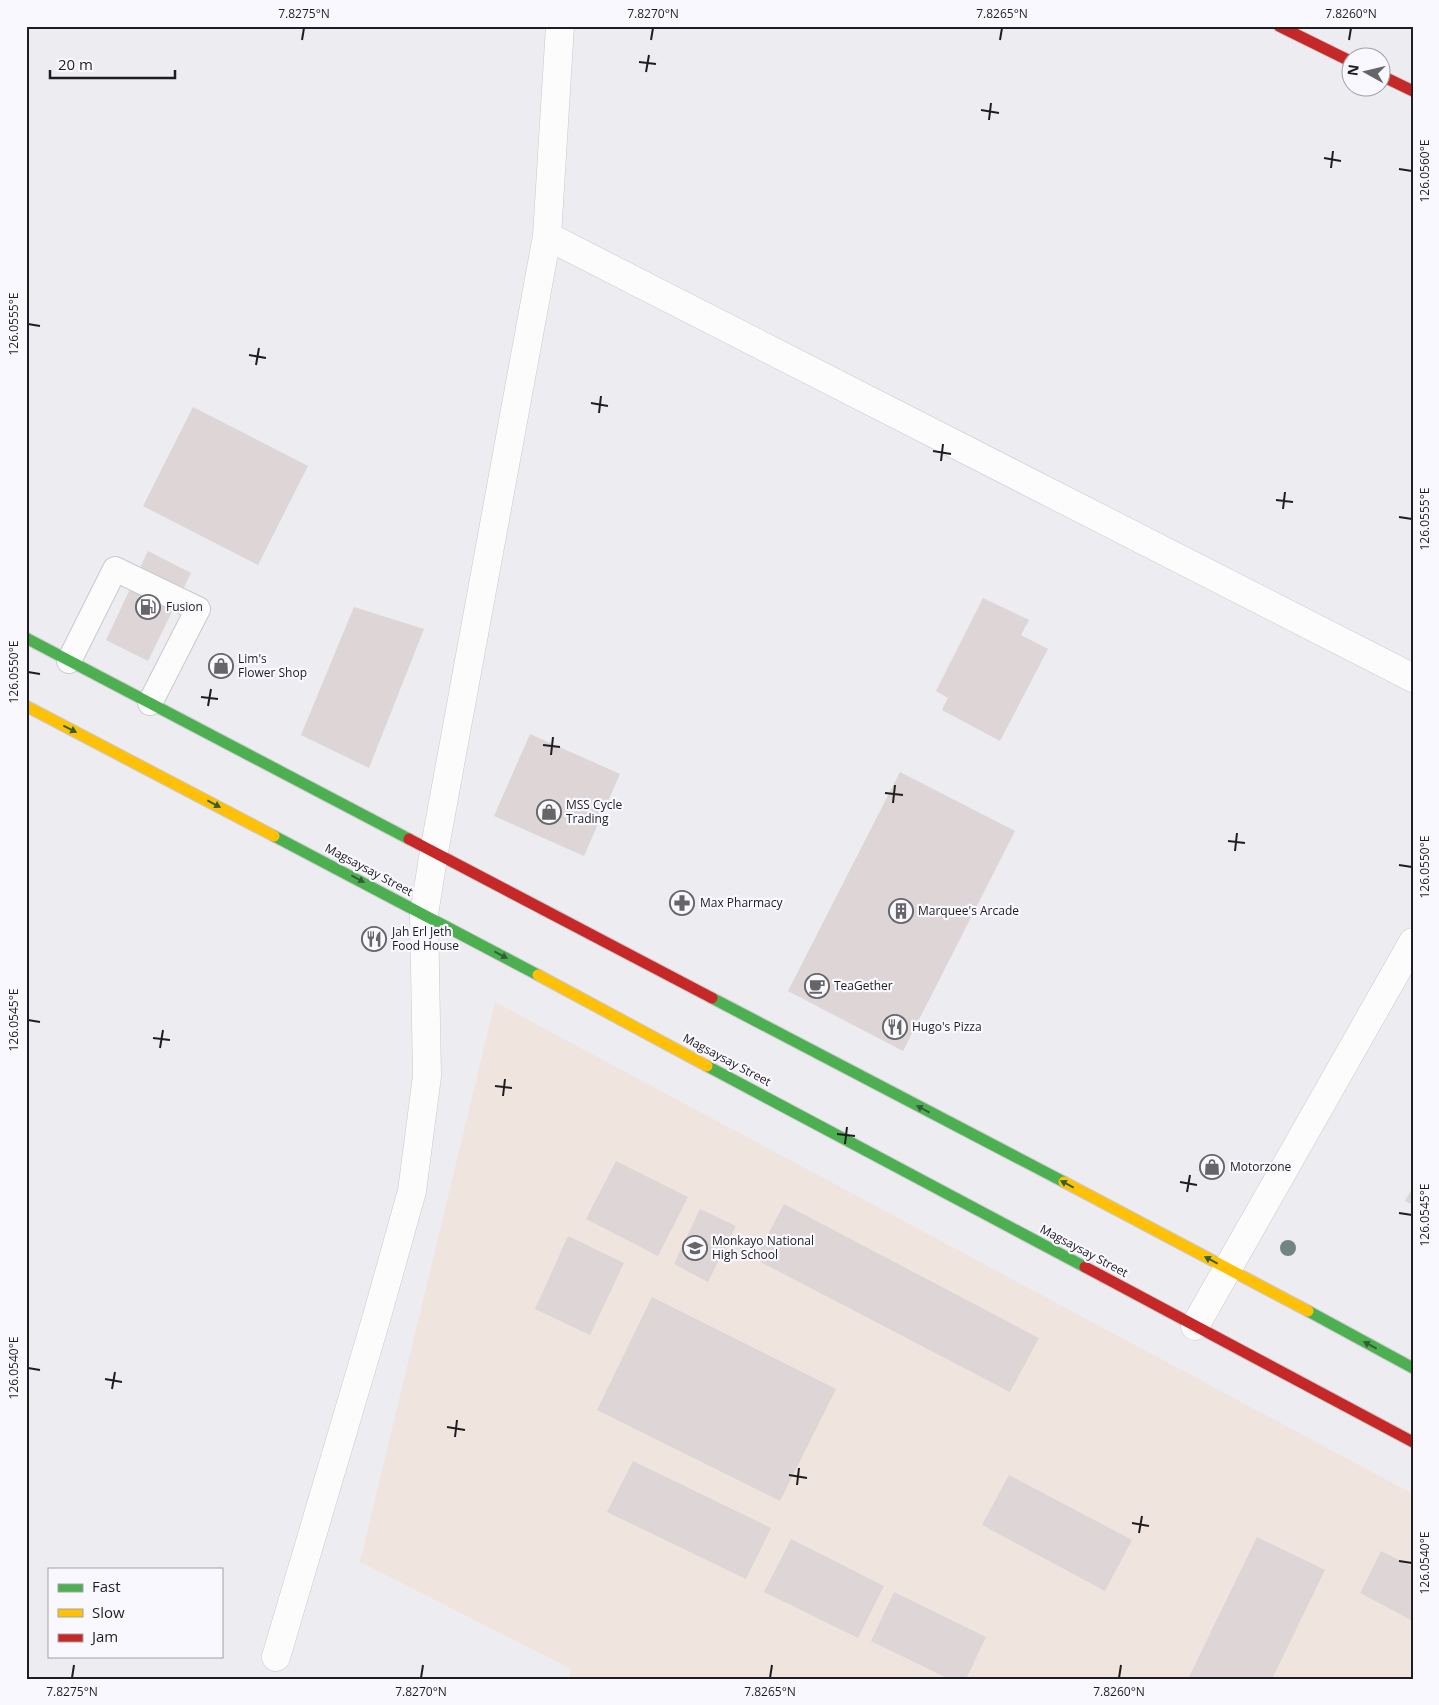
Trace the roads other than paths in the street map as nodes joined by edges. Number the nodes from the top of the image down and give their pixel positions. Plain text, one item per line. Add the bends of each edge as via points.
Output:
1 (560, 26) edge
2 (1279, 26) edge
3 (1342, 57) edge
4 (1392, 81) edge
5 (1413, 92) edge
6 (547, 236) junction
7 (26, 638) edge
8 (69, 661) junction
9 (1413, 678) edge
10 (150, 703) junction
11 (26, 706) edge
12 (434, 852) junction
13 (424, 914) junction
14 (1413, 942) edge
15 (1227, 1268) junction
16 (1195, 1326) junction
17 (1413, 1368) edge
18 (1413, 1442) edge
19 (276, 1656) dead end

1 - 6 street
2 - 3 main road
4 - 5 main road
6 - 9 street
6 - 12 street
7 - 8 main road
8 - 10 main road
8 - 10 lane via 115,569 198,609
10 - 12 main road
11 -> 13 main road, Magsaysay Street
12 - 13 street
15 -> 12 main road
13 -> 16 main road, Magsaysay Street
13 - 19 street via 427,1076 412,1191
14 - 15 street
15 - 16 street
17 -> 15 main road
16 - 18 main road, Magsaysay Street

